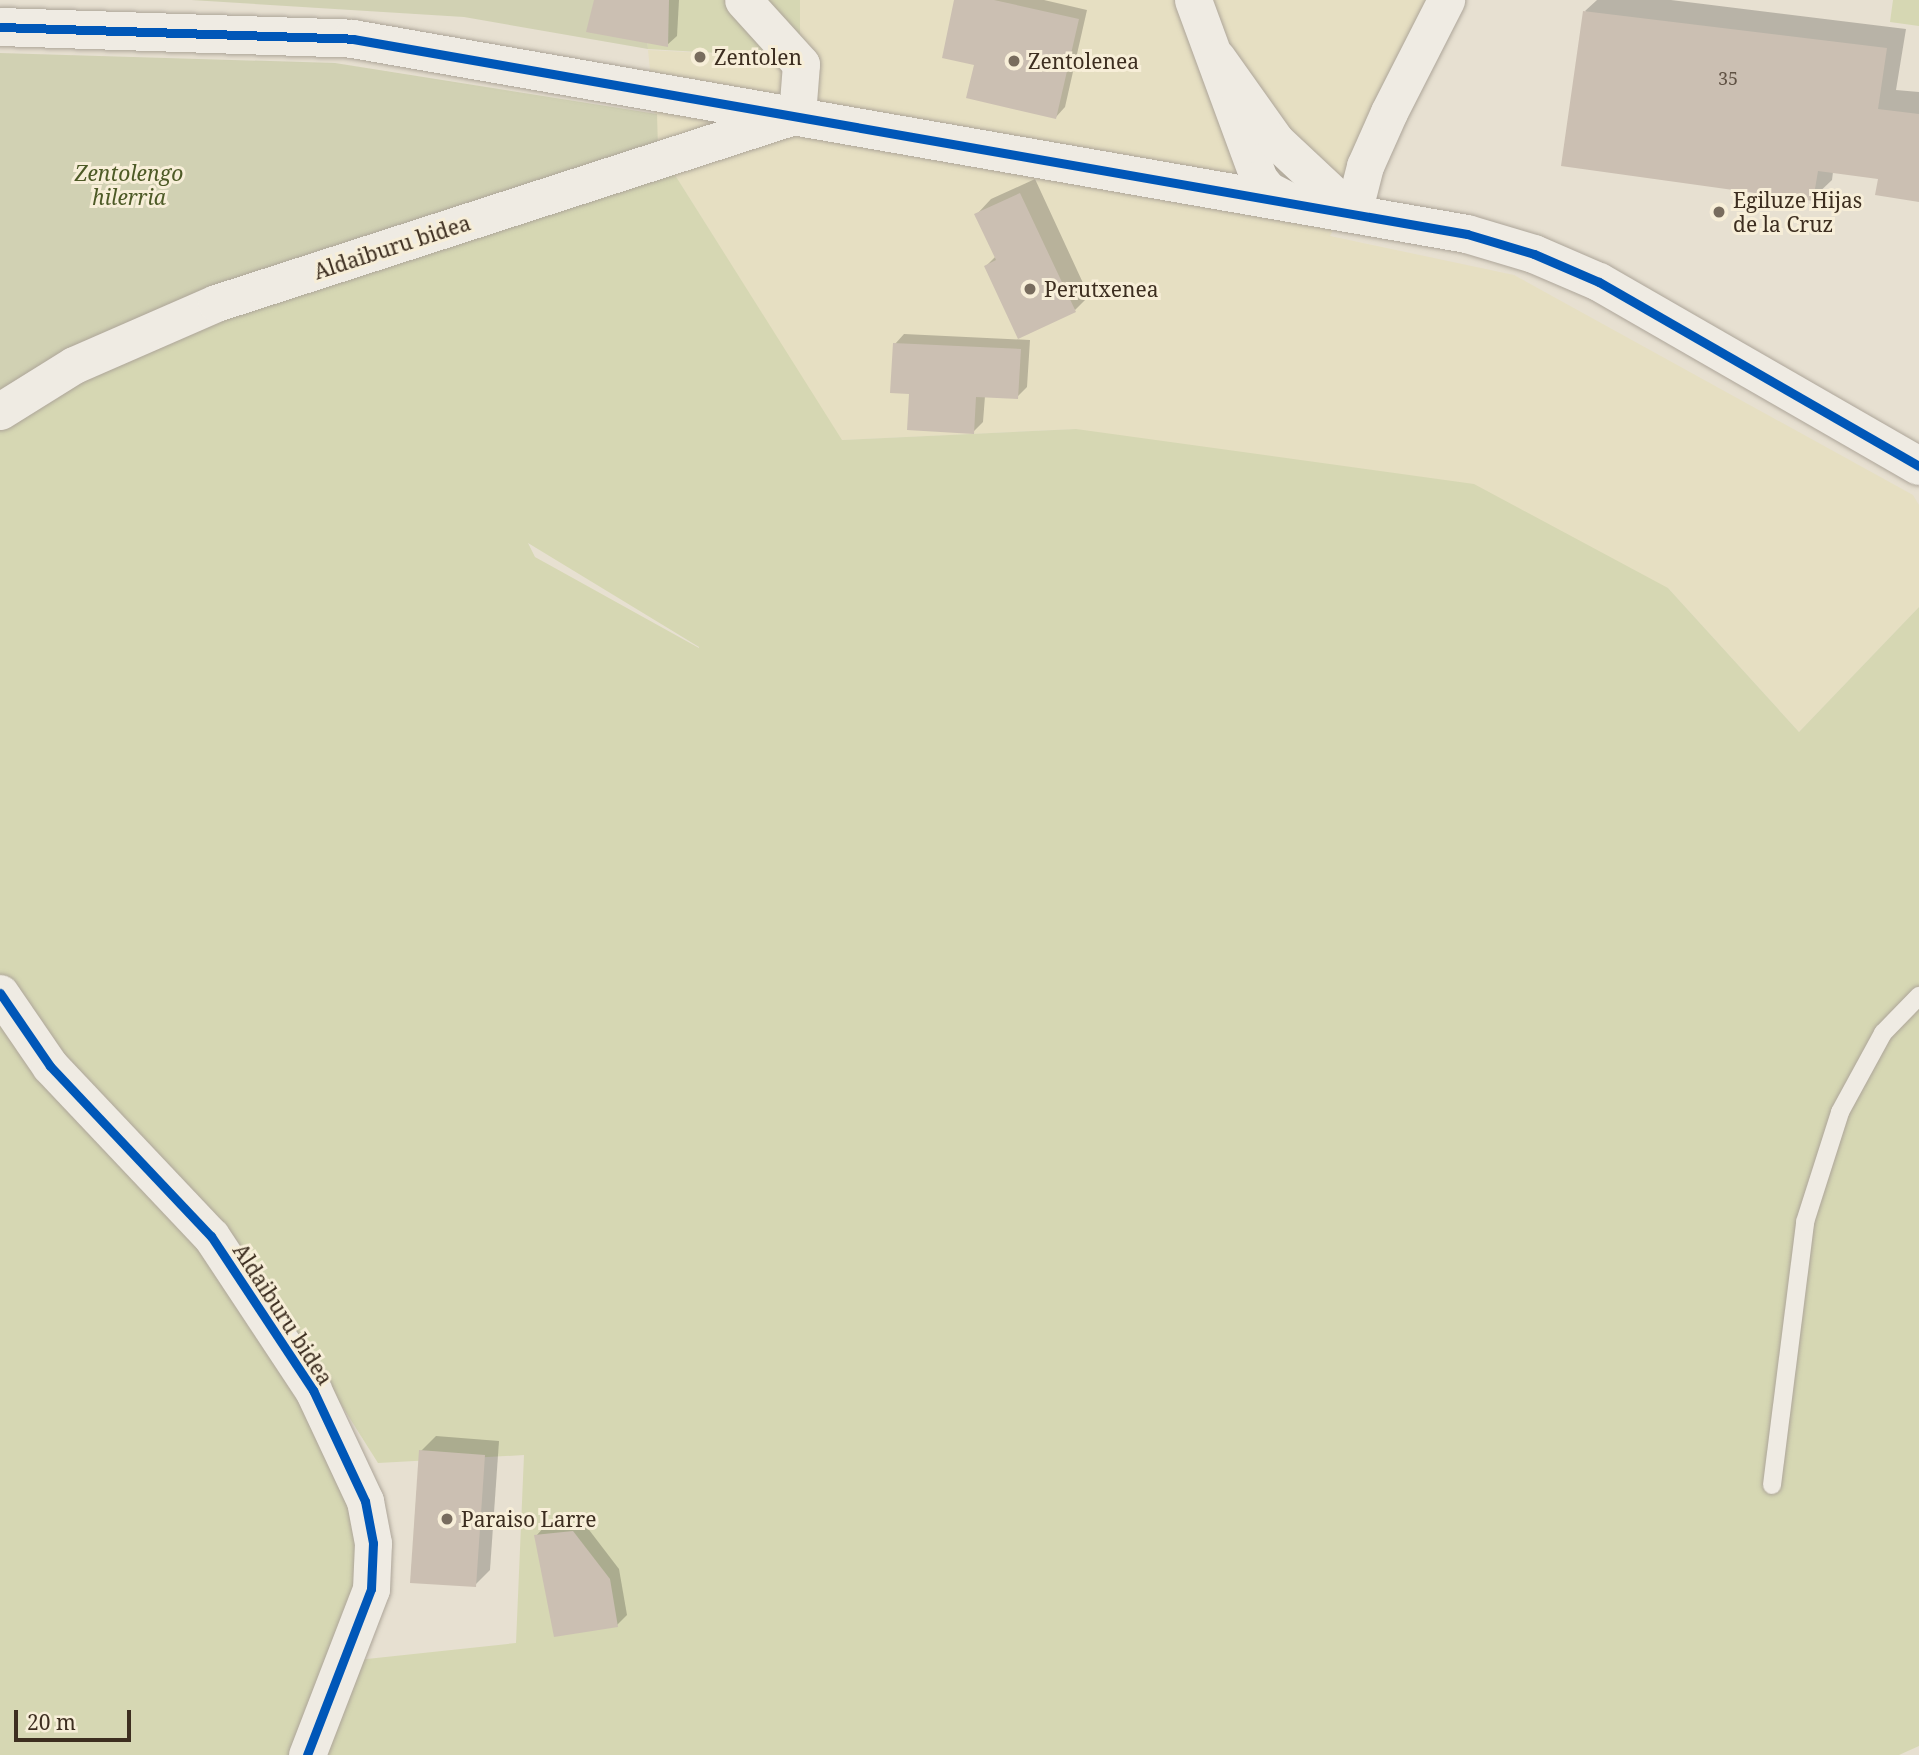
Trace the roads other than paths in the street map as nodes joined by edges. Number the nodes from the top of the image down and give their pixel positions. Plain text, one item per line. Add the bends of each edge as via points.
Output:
1 (743, 0) edge
2 (1193, 0) edge
3 (1446, 0) edge
4 (0, 27) edge
5 (1217, 58) junction
6 (797, 115) junction
7 (1293, 203) junction
8 (1353, 213) junction
9 (0, 411) edge
10 (1919, 466) edge
11 (0, 993) edge
12 (1919, 996) edge
13 (1772, 1485) dead end
14 (307, 1755) edge

1 - 6 street via 802,64
2 - 5 street
3 - 8 street via 1389,112 1366,166
4 - 6 street via 353,39
5 - 7 street via 1259,179 1268,190
5 - 8 street via 1276,141
6 - 7 street
6 - 9 street, Aldaiburu bidea via 216,303 74,365
7 - 8 street
8 - 10 street via 1467,234 1534,254 1599,282
11 - 14 street, Aldaiburu bidea via 50,1066 211,1236 313,1390 365,1501 373,1543 370,1589
12 - 13 lane via 1883,1033 1840,1112 1805,1222

